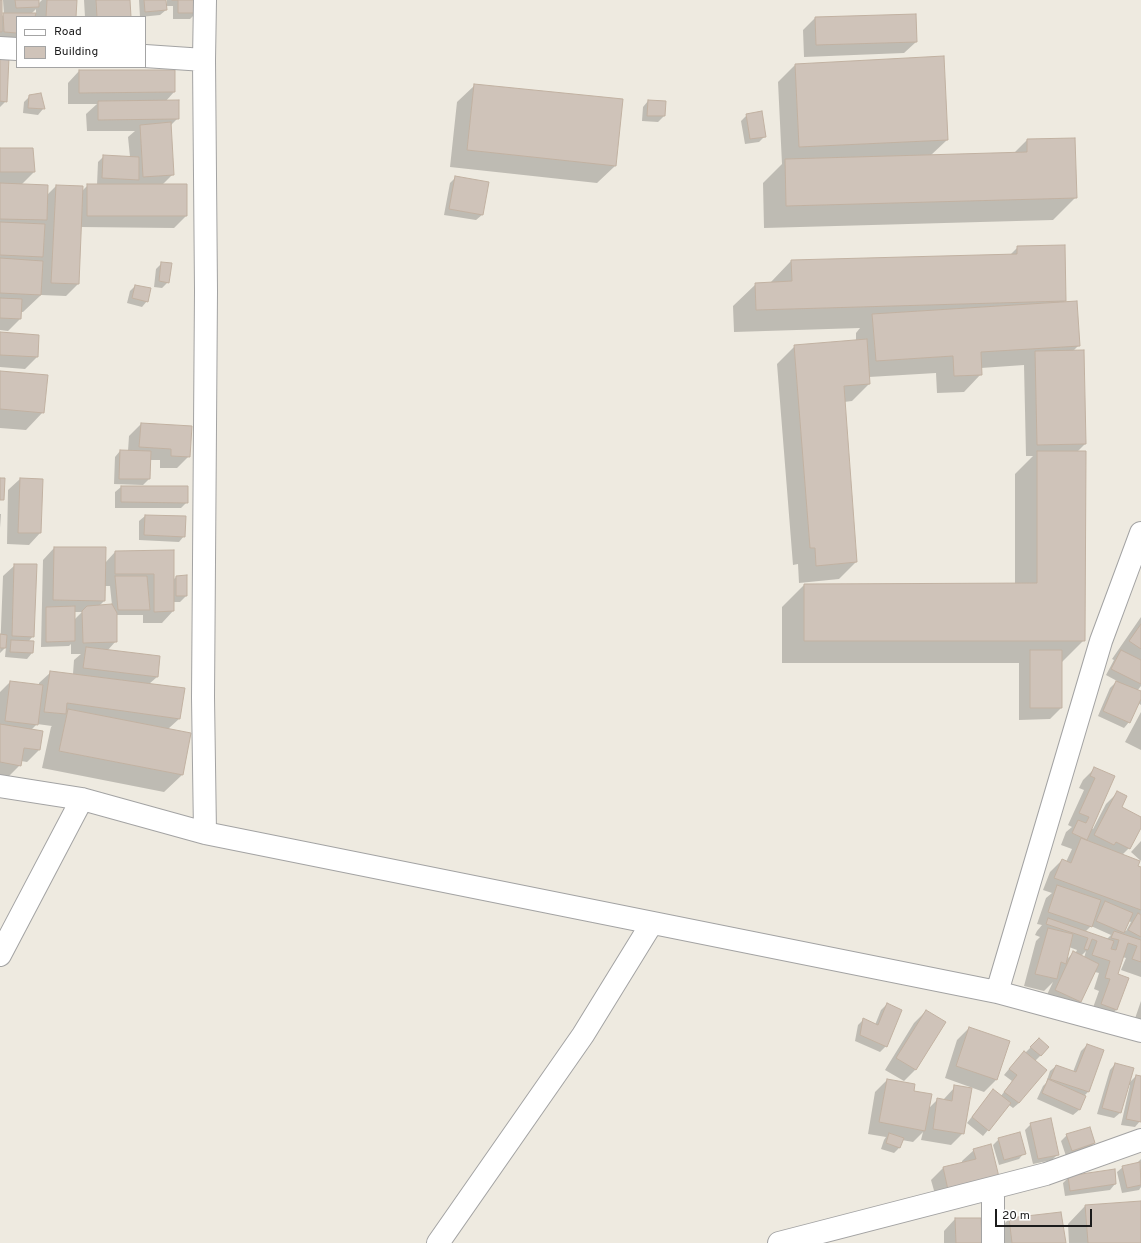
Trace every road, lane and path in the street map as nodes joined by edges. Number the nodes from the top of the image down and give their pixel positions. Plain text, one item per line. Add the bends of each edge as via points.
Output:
1 (205, 0) edge
2 (0, 48) edge
3 (16, 49) edge
4 (146, 56) edge
5 (204, 60) junction
6 (1141, 533) edge
7 (0, 786) edge
8 (82, 799) junction
9 (205, 832) junction
10 (652, 923) junction
11 (0, 955) edge
12 (997, 992) junction
13 (1141, 1031) edge
14 (1141, 1140) edge
15 (993, 1189) junction
16 (438, 1243) edge
17 (779, 1243) edge
18 (993, 1243) edge

1 - 5 street
2 - 3 street
4 - 5 street
5 - 9 street
6 - 12 street via 1101,641
7 - 8 street
8 - 9 street
8 - 11 street
9 - 10 street
10 - 12 street
10 - 16 street via 583,1035
12 - 13 street
14 - 15 street via 1046,1174
15 - 17 street
15 - 18 street

